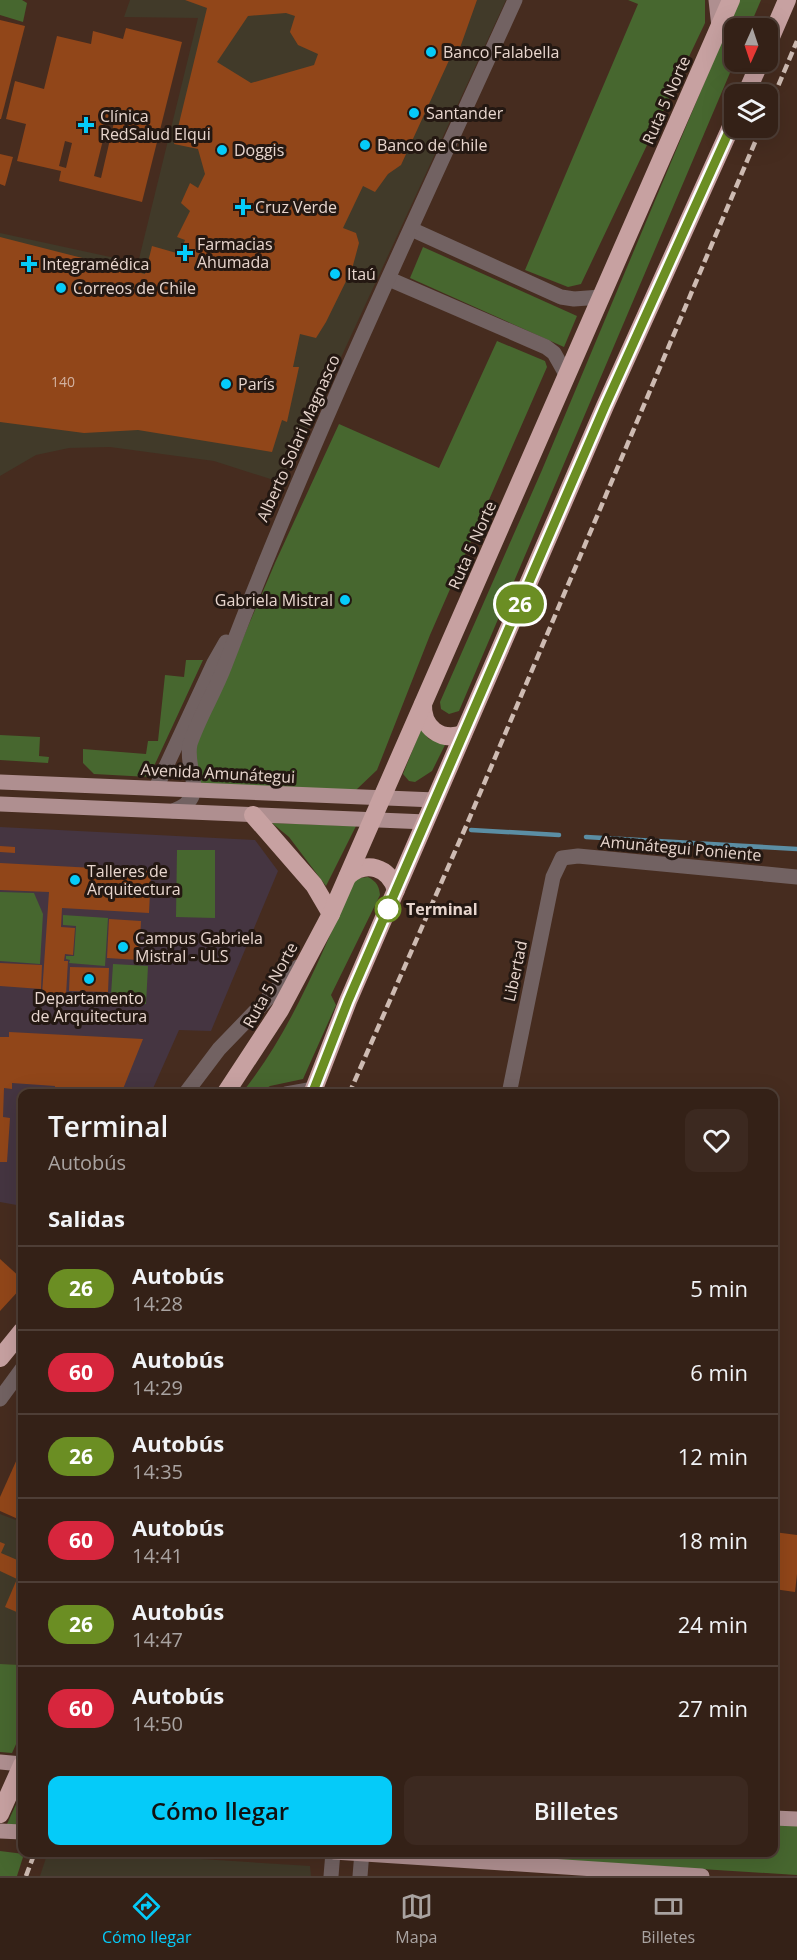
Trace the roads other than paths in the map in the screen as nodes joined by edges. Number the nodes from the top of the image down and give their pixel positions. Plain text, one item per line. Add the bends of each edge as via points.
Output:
1 (515, 0) edge
2 (716, 0) edge
3 (731, 0) edge
4 (784, 5) edge
5 (778, 20) edge
6 (719, 28) junction
7 (726, 138) edge
8 (411, 229) junction
9 (389, 279) junction
10 (601, 297) junction
11 (567, 376) junction
12 (243, 614) junction
13 (423, 704) junction
14 (463, 735) junction
15 (0, 782) edge
16 (156, 788) junction
17 (194, 790) junction
18 (382, 798) junction
19 (435, 800) junction
20 (0, 804) edge
21 (172, 811) junction
22 (253, 814) junction
23 (373, 819) junction
24 (426, 822) junction
25 (562, 858) joint
26 (348, 876) junction
27 (797, 877) edge
28 (396, 890) junction
29 (331, 914) junction
30 (312, 951) junction
31 (189, 1089) edge
32 (228, 1089) edge
33 (314, 1089) edge
34 (510, 1089) edge
35 (18, 1336) edge
36 (0, 1358) edge
37 (18, 1374) edge
38 (0, 1399) edge
39 (0, 1762) edge
40 (18, 1764) edge
41 (18, 1774) edge
42 (0, 1814) edge
43 (778, 1818) edge
44 (797, 1819) edge
45 (0, 1831) edge
46 (18, 1832) edge
47 (333, 1857) edge
48 (362, 1857) edge
49 (474, 1857) edge
50 (530, 1859) edge
51 (554, 1859) edge
52 (331, 1876) edge
53 (360, 1876) edge
54 (702, 1876) edge

1 - 8 street, Alberto Solari Magnasco
2 - 6 main road
3 - 6 highway, Ruta 5 Norte
4 - 5 highway
6 - 10 highway, Ruta 5 Norte
7 - 14 highway
8 - 9 street, Alberto Solari Magnasco
8 - 10 street via 561,297
9 - 11 street via 546,348 554,353
9 - 12 street, Alberto Solari Magnasco
10 - 11 highway, Ruta 5 Norte
11 - 13 highway, Ruta 5 Norte
12 - 16 street, Alberto Solari Magnasco via 214,663
12 - 17 street, Alberto Solari Magnasco via 190,744 188,756
13 - 14 highway via 424,719 433,731 444,737
13 - 18 highway, Ruta 5 Norte
14 - 19 highway
15 - 16 main road, Avenida Amunátegui
16 - 17 main road, Avenida Amunátegui
17 - 18 main road, Avenida Amunátegui
17 - 21 street via 187,804
18 - 19 main road, Avenida Amunátegui
18 - 23 highway, Ruta 5 Norte
19 - 24 highway
20 - 21 main road
21 - 22 main road
22 - 23 main road
22 - 29 highway via 314,885
23 - 24 main road
23 - 26 highway, Ruta 5 Norte
24 - 28 highway
25 - 27 street, Amunátegui Poniente via 578,856
25 - 34 street, Libertad via 553,877
26 - 28 highway via 359,868 380,869
26 - 29 highway, Ruta 5 Norte
28 - 33 highway
29 - 30 highway, Ruta 5 Norte
30 - 31 street via 219,1049
30 - 32 highway, Ruta 5 Norte via 280,1010
35 - 36 highway
37 - 38 street
39 - 40 main road
41 - 42 highway
43 - 44 main road
45 - 46 main road
47 - 52 street
48 - 53 street
49 - 50 main road
50 - 51 main road
51 - 54 main road

